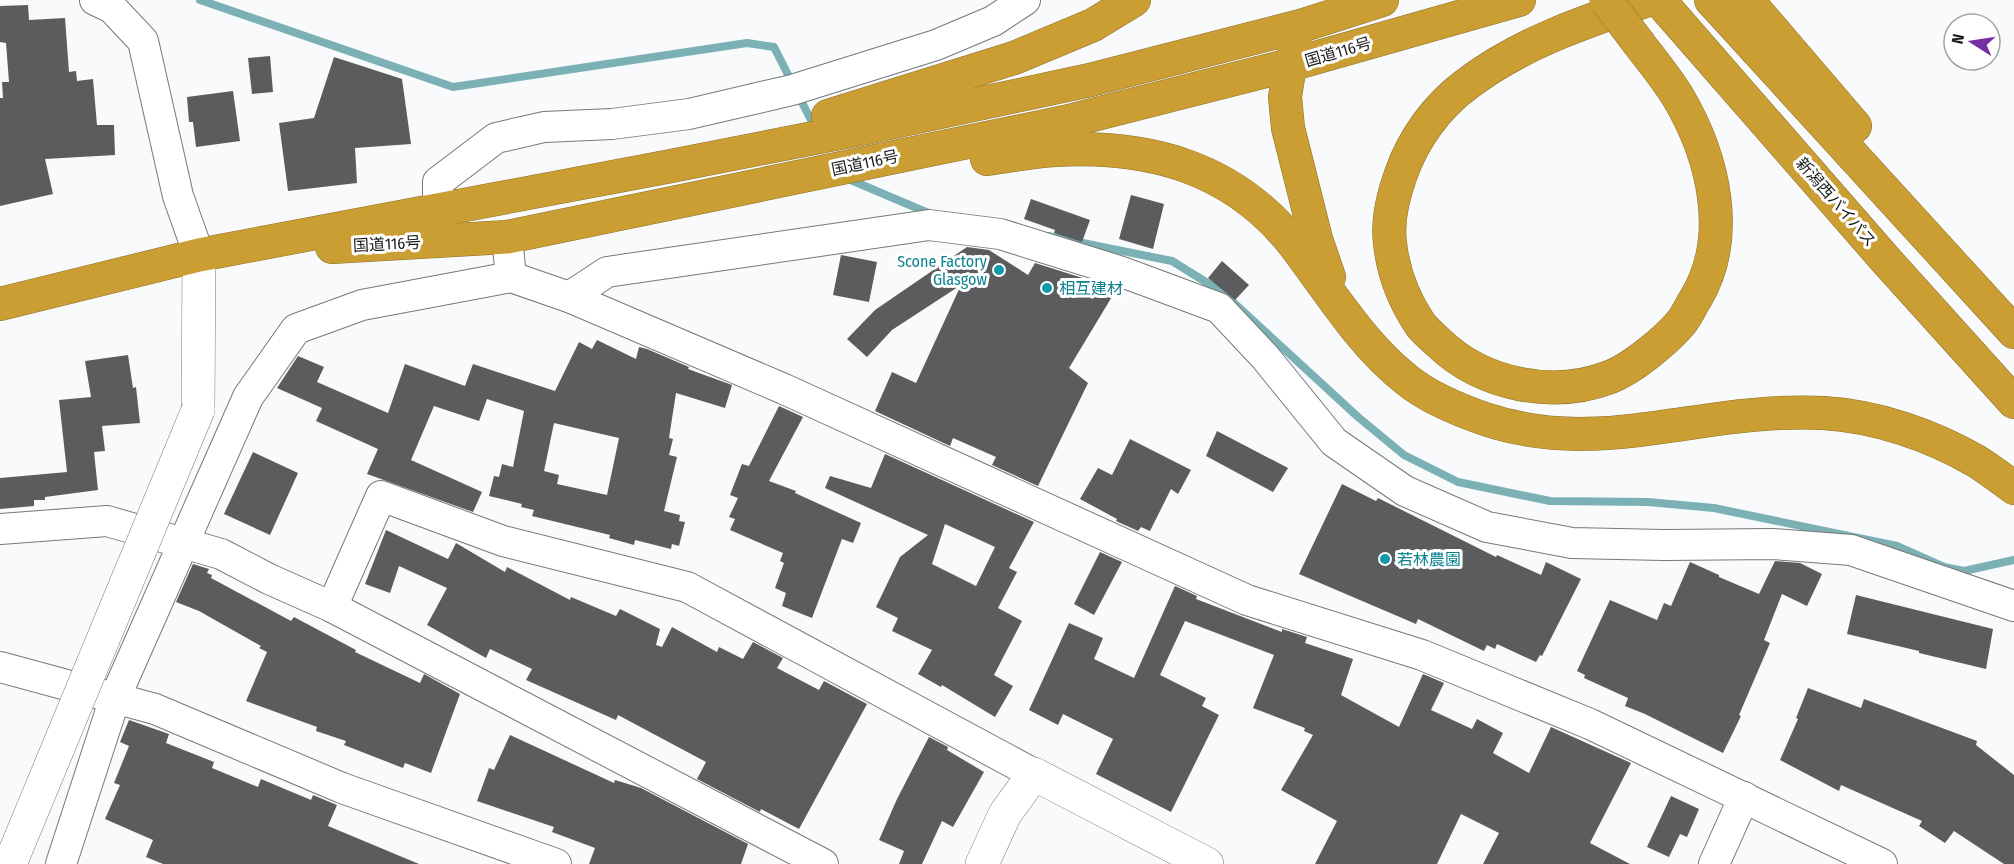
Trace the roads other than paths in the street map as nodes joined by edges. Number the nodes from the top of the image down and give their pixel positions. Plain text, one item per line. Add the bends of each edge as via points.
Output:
1 (95, 0) edge
2 (1025, 0) edge
3 (1134, 0) edge
4 (1519, 0) edge
5 (1606, 0) edge
6 (1648, 0) edge
7 (1659, 0) edge
8 (1369, 3) edge
9 (1726, 3) edge
10 (1304, 25) junction
11 (1290, 65) junction
12 (666, 167) junction
13 (836, 170) junction
14 (438, 209) junction
15 (507, 237) junction
16 (199, 255) junction
17 (511, 277) junction
18 (569, 297) junction
19 (0, 304) edge
20 (1347, 317) junction
21 (2004, 320) edge
22 (2014, 402) edge
23 (2014, 488) edge
24 (0, 529) edge
25 (184, 543) junction
26 (2014, 606) edge
27 (332, 607) junction
28 (0, 667) edge
29 (115, 698) junction
30 (1034, 774) junction
31 (1744, 796) junction
32 (789, 857) edge
33 (10, 864) edge
34 (61, 864) edge
35 (556, 864) edge
36 (823, 864) edge
37 (982, 864) edge
38 (1207, 864) edge
39 (1714, 864) edge
40 (1882, 864) edge

1 - 16 street via 112,9 143,41 178,196
2 - 14 street via 993,21 936,45 792,90 689,114 612,124 544,127 496,138 438,182
3 - 12 highway via 1093,25 1014,58
4 - 11 highway, 国道116号
5 - 6 highway, bridge via 1640,45 1678,97 1697,134 1711,176 1716,212 1714,247 1704,285 1680,324 1650,352 1612,377 1580,386 1540,388 1497,380 1454,357 1421,326 1400,287 1390,242 1392,201 1408,155 1431,119 1465,85 1504,58 1546,37
7 - 22 highway, 新潟西バイパス
8 - 10 highway, 国道116号
9 - 21 highway
10 - 11 highway
10 - 12 highway, 国道116号 via 1090,80
11 - 13 highway, 国道116号 via 1065,122
11 - 20 highway via 1285,97 1288,128 1316,239
12 - 14 highway, 国道116号
13 - 15 highway, 国道116号
13 - 20 highway via 904,170 1053,150 1105,149 1183,163 1255,205 1291,241
14 - 16 highway, 国道116号
15 - 16 highway, 国道116号
15 - 17 street
16 - 19 highway, 国道116号
16 - 33 street, bridge via 198,410
17 - 18 street
17 - 25 street via 362,305 296,329 248,397
18 - 26 street via 607,272 929,225 1000,234 1122,272 1219,308 1334,442 1406,491 1487,527 1572,543 1773,544 1851,550
18 - 31 street via 1247,600 1422,656 1590,724
20 - 23 highway via 1409,382 1445,403 1486,419 1530,430 1576,435 1773,414 1833,414 1899,428 1939,442 1978,462
24 - 25 street via 107,521
25 - 27 street via 221,554
25 - 29 street
27 - 30 street via 381,496 503,541 687,587
27 - 32 street
28 - 29 street
29 - 34 street
29 - 35 street via 155,710 342,788
30 - 37 street via 1005,814
30 - 38 street
31 - 39 street
31 - 40 street
32 - 36 street

